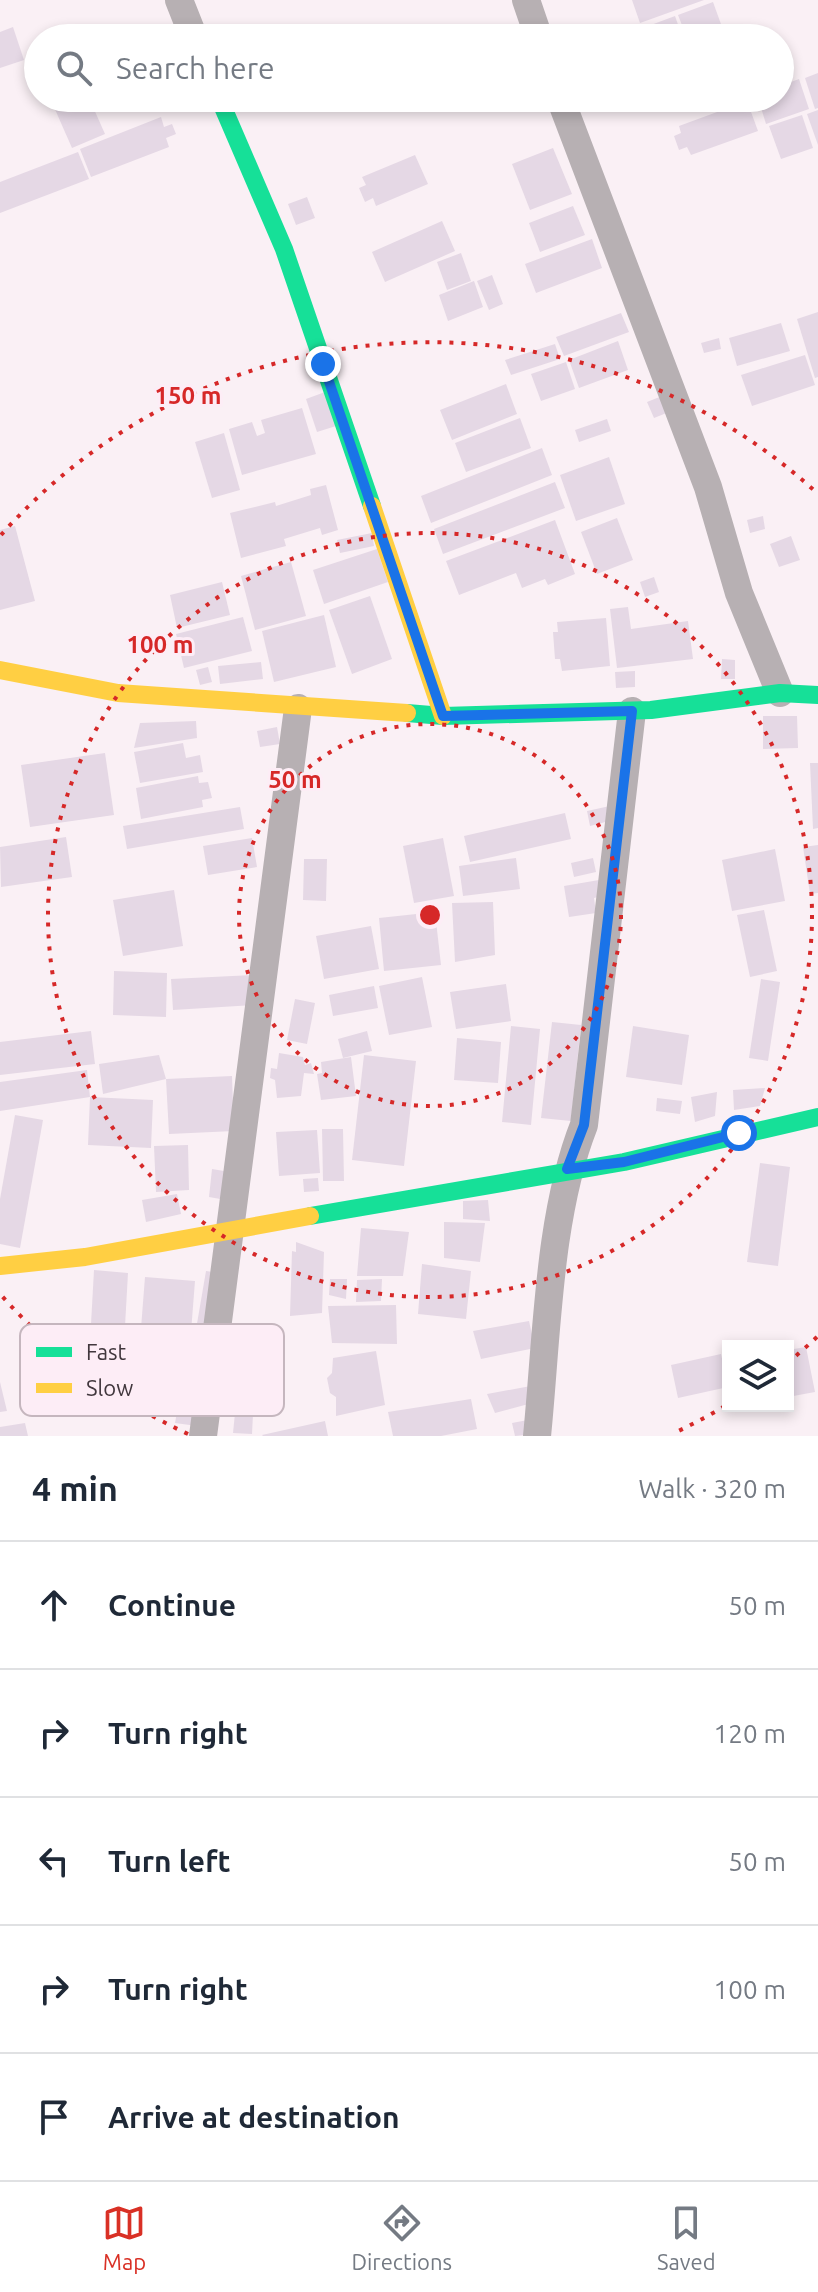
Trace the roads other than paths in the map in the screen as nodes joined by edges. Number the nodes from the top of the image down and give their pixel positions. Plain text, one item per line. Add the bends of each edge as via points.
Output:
1 (179, 0) edge
2 (526, 0) edge
3 (188, 24) edge
4 (534, 24) edge
5 (225, 112) edge
6 (565, 112) edge
7 (0, 670) edge
8 (780, 693) junction
9 (818, 695) edge
10 (298, 708) junction
11 (632, 711) junction
12 (443, 716) junction
13 (818, 1117) edge
14 (567, 1169) junction
15 (232, 1230) junction
16 (0, 1266) edge
17 (219, 1324) edge
18 (206, 1416) edge
19 (203, 1436) edge
20 (537, 1436) edge

1 - 3 street
2 - 4 street
5 - 12 street via 284,249
6 - 8 street
7 - 10 street via 118,693
8 - 9 street
8 - 11 street
10 - 12 street
10 - 15 street
11 - 12 street
11 - 14 street via 584,1125
13 - 14 street via 624,1162
14 - 15 street
14 - 20 street
15 - 16 street via 85,1257
15 - 17 street
18 - 19 street

